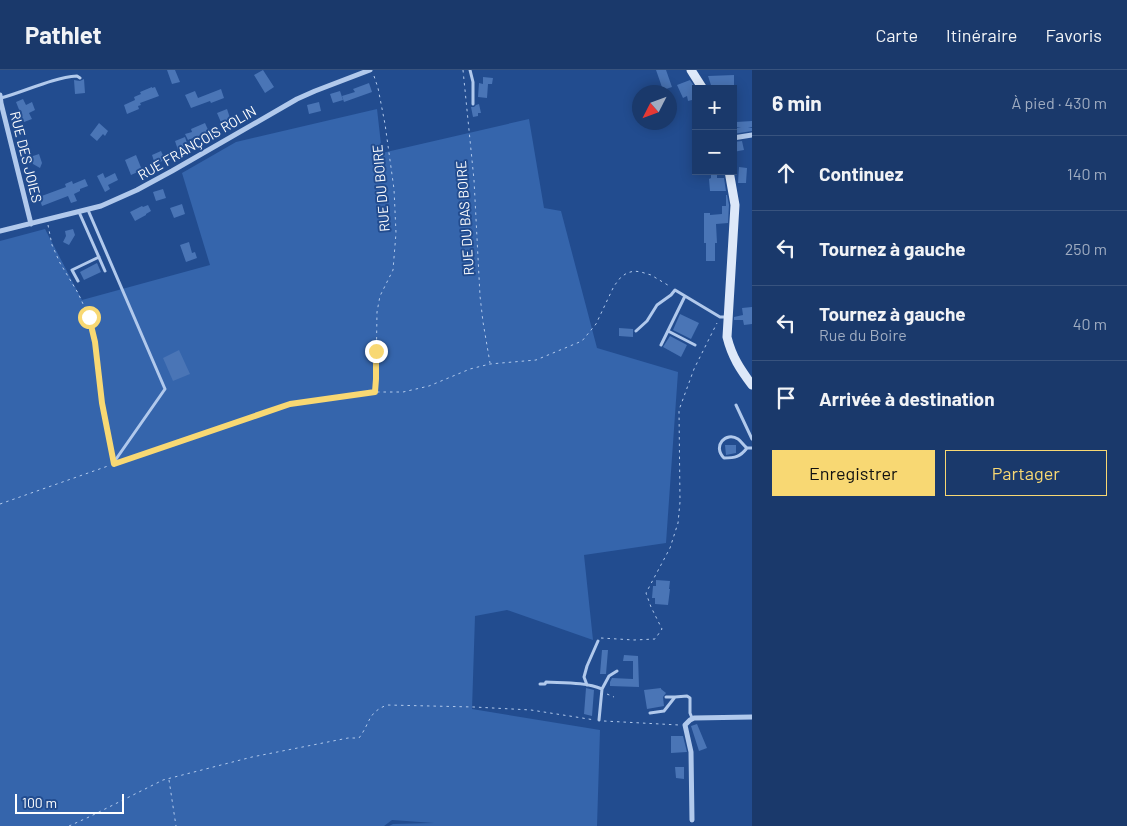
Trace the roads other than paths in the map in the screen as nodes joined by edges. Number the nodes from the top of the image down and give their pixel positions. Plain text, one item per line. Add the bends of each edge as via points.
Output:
1 (370, 70) edge
2 (470, 70) edge
3 (690, 70) edge
4 (80, 78) dead end
5 (700, 85) edge
6 (0, 96) edge
7 (473, 104) dead end
8 (752, 136) edge
9 (737, 138) edge
10 (730, 175) edge
11 (88, 210) junction
12 (79, 212) junction
13 (30, 224) junction
14 (0, 231) edge
15 (99, 258) junction
16 (105, 271) dead end
17 (78, 281) dead end
18 (685, 296) junction
19 (728, 317) junction
20 (636, 331) dead end
21 (668, 331) junction
22 (695, 345) dead end
23 (661, 346) dead end
24 (733, 356) junction
25 (752, 378) edge
26 (752, 385) edge
27 (736, 405) dead end
28 (752, 439) edge
29 (747, 448) junction
30 (752, 448) edge
31 (114, 463) road end
32 (598, 641) road end
33 (617, 671) dead end
34 (540, 684) dead end
35 (586, 685) junction
36 (601, 690) junction
37 (666, 697) dead end
38 (675, 697) junction
39 (650, 713) dead end
40 (752, 717) edge
41 (692, 719) junction
42 (599, 720) road end
43 (692, 820) dead end

1 - 11 street, RUE FRANÇOIS ROLIN via 297,99 172,171
2 - 7 lane
3 - 5 main road
4 - 6 lane via 69,76
6 - 13 street, RUE DES JOIES
8 - 9 street
10 - 19 main road via 735,205
11 - 12 street, RUE FRANÇOIS ROLIN
11 - 31 lane via 165,390
12 - 13 street, RUE FRANÇOIS ROLIN
12 - 15 lane
13 - 14 street, RUE FRANÇOIS ROLIN
15 - 16 lane
15 - 17 lane via 72,270
18 - 19 lane via 720,317
18 - 20 lane via 675,290
18 - 21 lane
19 - 24 main road via 728,337
21 - 22 lane
21 - 23 lane
24 - 25 main road
24 - 26 main road
27 - 28 lane
29 - 29 lane via 738,438 731,437 726,438 719,448 724,458 738,458
29 - 30 lane
32 - 35 lane via 584,677
33 - 36 lane via 609,676
34 - 35 lane
35 - 36 lane
36 - 42 lane
37 - 38 lane
38 - 39 lane via 664,711
38 - 41 lane via 690,698
40 - 41 street
41 - 43 street via 685,725 691,752

